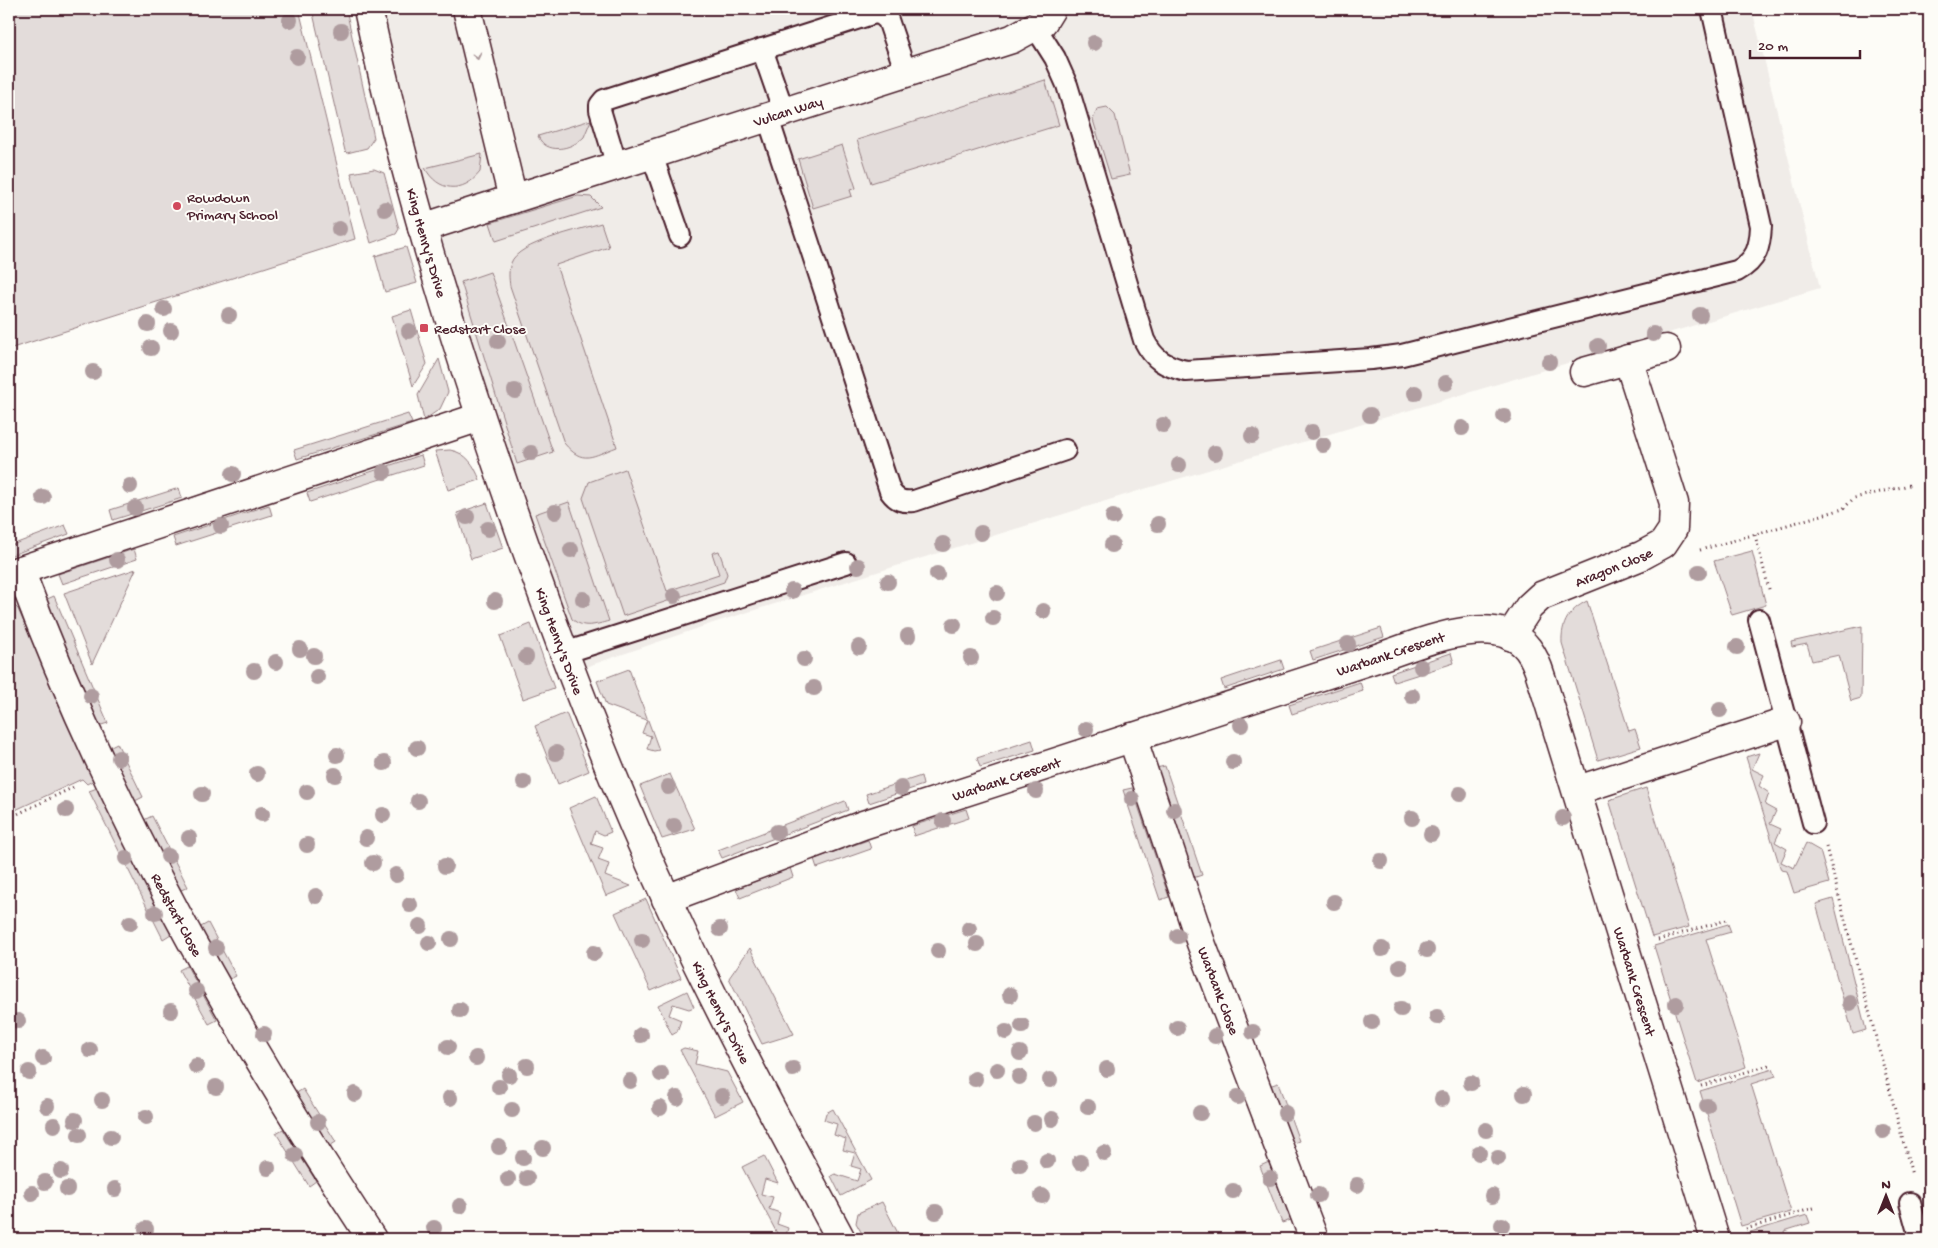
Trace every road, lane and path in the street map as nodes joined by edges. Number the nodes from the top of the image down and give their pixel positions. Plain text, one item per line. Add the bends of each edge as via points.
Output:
1 (368, 9) edge
2 (467, 9) edge
3 (1712, 9) edge
4 (1043, 18) edge
5 (762, 49) junction
6 (906, 73) junction
7 (776, 115) junction
8 (652, 155) junction
9 (617, 166) junction
10 (513, 199) junction
11 (422, 228) junction
12 (680, 236) dead end
13 (1666, 349) dead end
14 (1628, 360) junction
15 (1584, 372) dead end
16 (480, 417) junction
17 (1065, 450) dead end
18 (1910, 485) dead end
19 (1755, 535) junction
20 (1670, 537) junction
21 (846, 562) dead end
22 (15, 572) edge
23 (1759, 620) joint
24 (1510, 636) junction
25 (564, 653) junction
26 (1786, 722) junction
27 (1132, 737) junction
28 (109, 778) junction
29 (1578, 790) junction
30 (9, 818) edge
31 (1813, 823) joint
32 (666, 899) junction
33 (1727, 920) dead end
34 (1626, 950) junction
35 (1772, 1064) dead end
36 (1671, 1096) junction
37 (1910, 1203) joint
38 (1817, 1207) dead end
39 (372, 1239) edge
40 (841, 1239) edge
41 (1314, 1239) edge
42 (1715, 1239) edge
43 (1920, 1239) edge

1 - 11 street, King Henry's Drive
2 -> 10 street
3 - 4 lane via 1760,226 1760,244 1756,256 1748,264 1728,273 1402,355 1371,360 1186,370 1159,362 1144,340 1067,85
4 - 6 street, Vulcan Way via 1012,39
5 - 6 lane via 874,14 882,15 888,20
5 - 7 lane
5 - 9 lane via 604,100 600,110
6 - 7 street, Vulcan Way
7 - 8 street, Vulcan Way
7 - 17 lane via 890,491 895,498 903,502 914,501
8 - 9 street, Vulcan Way
8 - 12 lane
9 - 10 street, Vulcan Way
10 - 11 street, Vulcan Way
11 - 16 street, King Henry's Drive
13 - 14 street
14 - 15 street
14 - 20 street, Aragon Close via 1674,503 1675,521
16 - 22 street, Redstart Close
16 - 25 street, King Henry's Drive
18 - 19 path via 1854,498 1843,509
19 - 20 path via 1702,550 1694,550
19 - 23 path via 1772,602
20 - 24 street, Aragon Close via 1655,550 1546,592 1529,607
21 - 25 lane
22 - 28 street, Redstart Close
23 - 26 lane
24 - 27 street, Warbank Crescent via 1482,629 1454,634
24 - 29 street, Warbank Crescent via 1527,648 1536,662
25 - 32 street, King Henry's Drive via 612,776
26 - 29 street
26 - 31 lane
27 - 32 street, Warbank Crescent via 863,825
27 - 41 street, Warbank Close via 1201,944
28 - 30 path via 83,790 77,786
28 - 39 street, Redstart Close via 181,925 279,1094
29 - 34 street, Warbank Crescent
31 - 37 path via 1825,843 1912,1172
32 - 40 street, King Henry's Drive via 720,1010
33 - 34 path
34 - 36 street, Warbank Crescent
35 - 36 path
36 - 42 street, Warbank Crescent
37 - 43 lane
38 - 42 path

